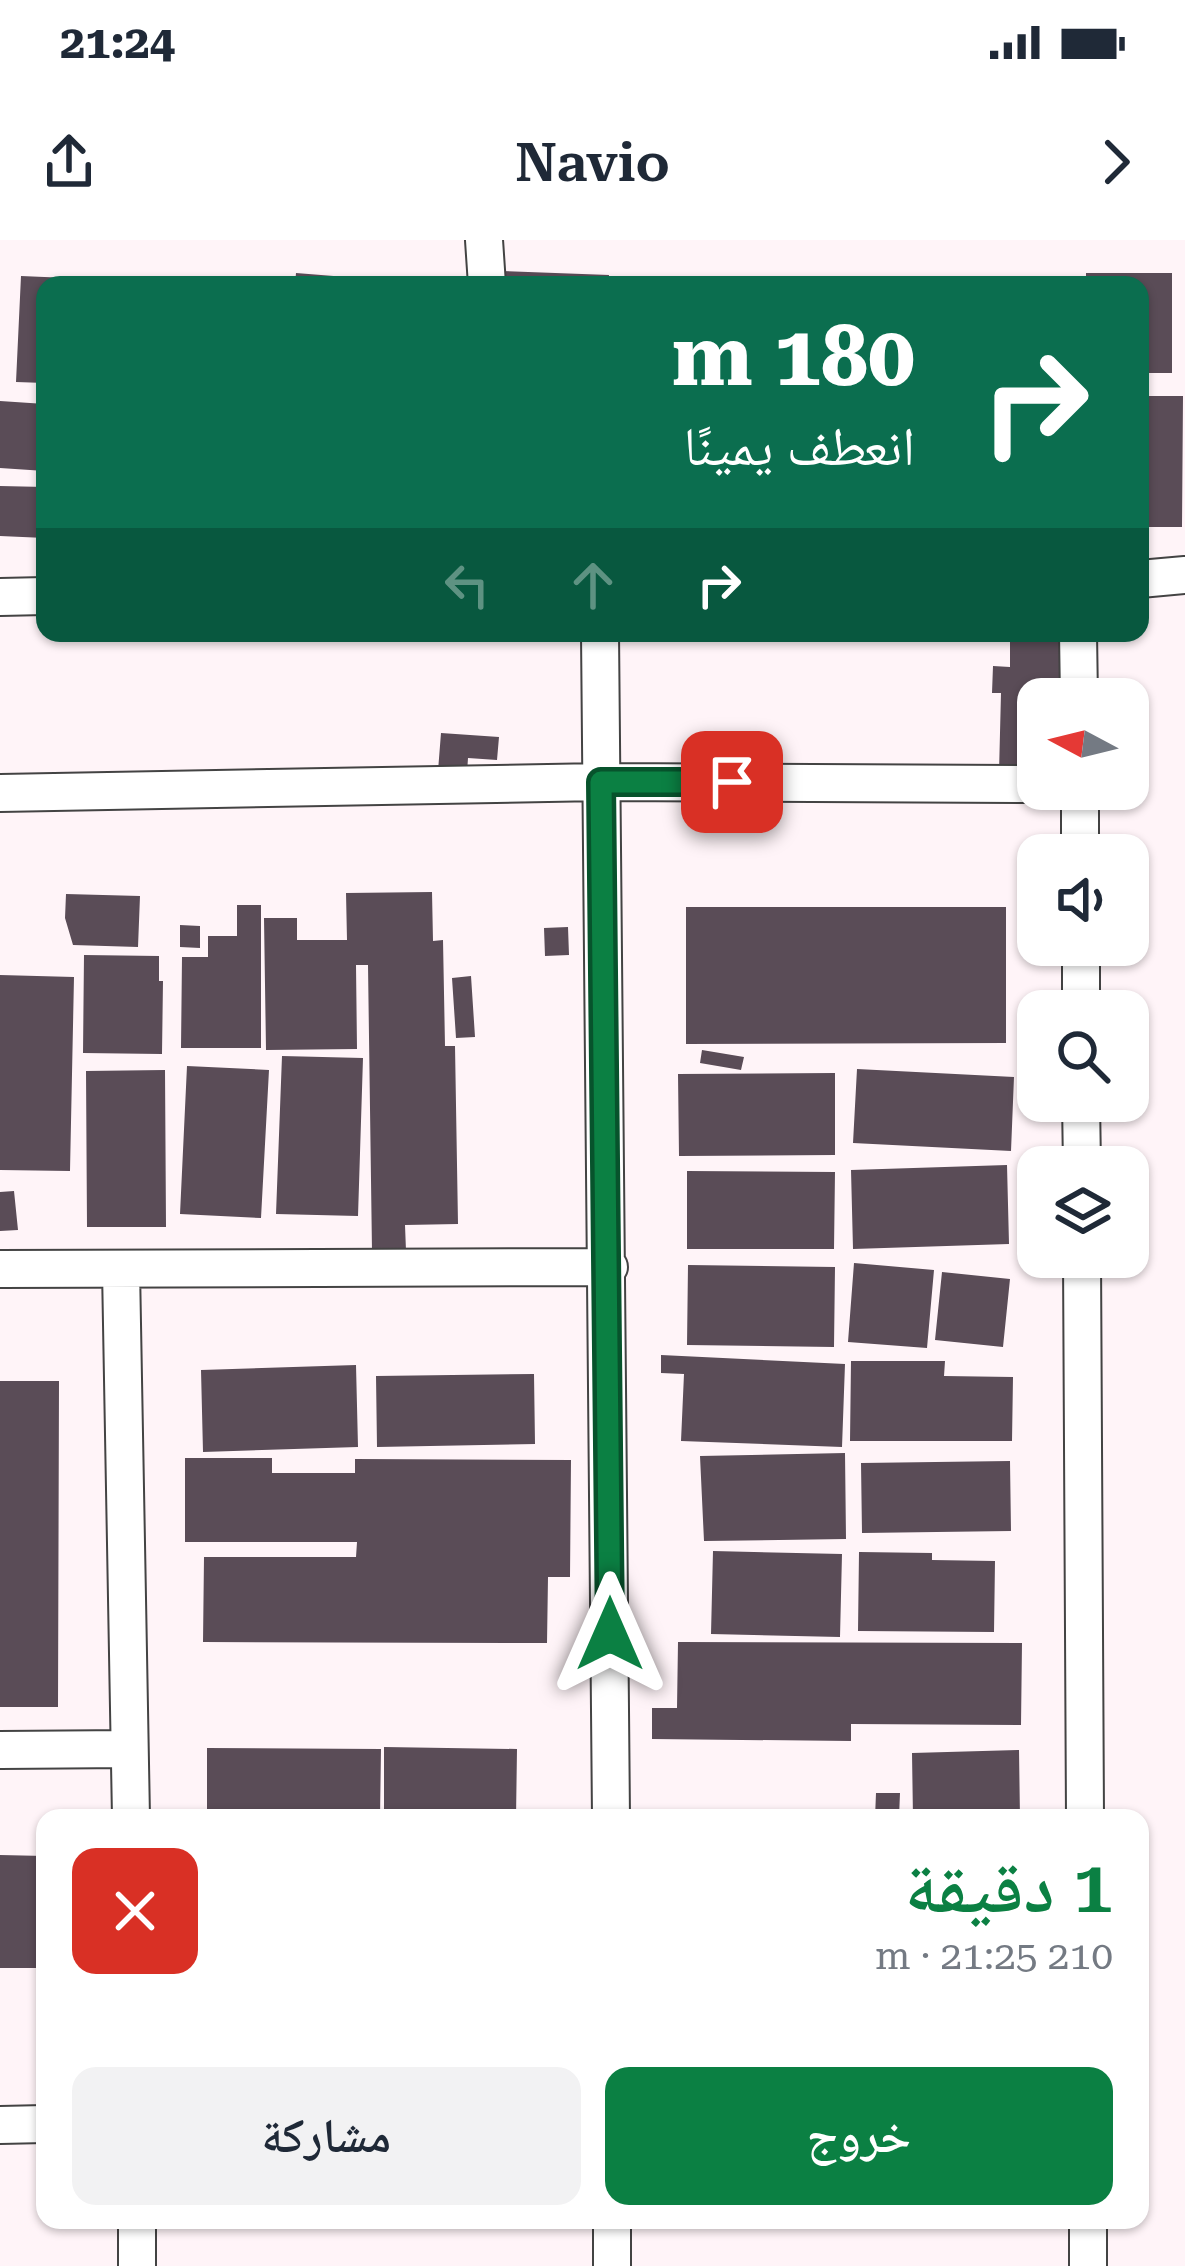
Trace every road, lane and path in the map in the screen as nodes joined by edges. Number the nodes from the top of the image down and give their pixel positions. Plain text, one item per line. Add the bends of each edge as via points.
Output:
1 (484, 240) edge
2 (486, 276) edge
3 (1185, 574) edge
4 (1149, 578) edge
5 (36, 596) edge
6 (0, 597) edge
7 (600, 642) edge
8 (1078, 642) edge
9 (1079, 678) edge
10 (601, 782) junction
11 (1017, 784) edge
12 (0, 793) edge
13 (609, 1267) junction
14 (0, 1269) edge
15 (121, 1269) junction
16 (1082, 1278) edge
17 (129, 1749) junction
18 (0, 1750) edge
19 (131, 1809) edge
20 (611, 1809) edge
21 (1085, 1809) edge
22 (0, 2125) edge
23 (36, 2125) edge
24 (137, 2229) edge
25 (612, 2229) edge
26 (1088, 2229) edge
27 (137, 2266) edge
28 (612, 2266) edge
29 (1088, 2266) edge

1 - 2 street
3 - 4 street
5 - 6 street
7 - 10 street
8 - 9 street
10 - 11 street
10 - 12 street
10 - 13 street
13 - 15 street
13 - 20 street
14 - 15 street
15 - 17 street
16 - 21 street
17 - 18 street
17 - 19 street
22 - 23 street
24 - 27 street
25 - 28 street
26 - 29 street

